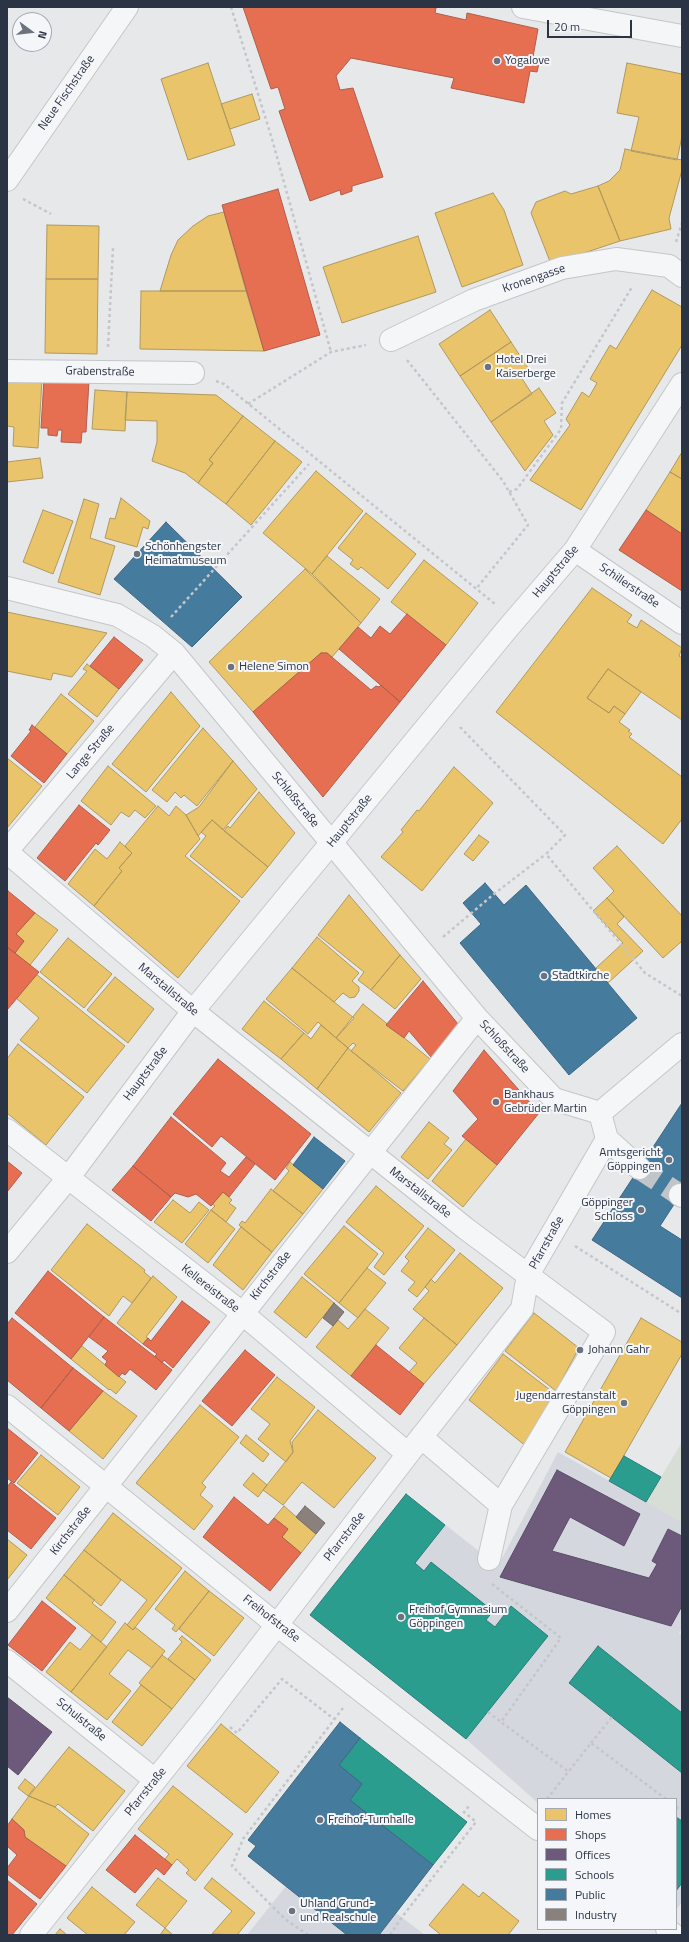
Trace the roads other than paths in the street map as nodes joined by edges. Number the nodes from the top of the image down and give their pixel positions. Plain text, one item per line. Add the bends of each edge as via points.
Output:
1 (127, 7) edge
2 (523, 7) edge
3 (682, 36) edge
4 (13, 189) edge
5 (682, 276) edge
6 (391, 340) road end
7 (7, 371) edge
8 (193, 373) road end
9 (682, 384) edge
10 (575, 550) junction
11 (7, 588) edge
12 (682, 623) edge
13 (174, 653) junction
14 (331, 844) junction
15 (7, 851) edge
16 (193, 1011) junction
17 (477, 1018) junction
18 (682, 1044) edge
19 (600, 1113) junction
20 (7, 1130) edge
21 (607, 1139) junction
22 (369, 1153) junction
23 (639, 1168) tunnel mouth
24 (69, 1177) junction
25 (7, 1252) edge
26 (528, 1276) junction
27 (242, 1314) junction
28 (7, 1406) edge
29 (415, 1446) junction
30 (106, 1486) junction
31 (501, 1505) junction
32 (489, 1559) road end
33 (7, 1611) edge
34 (276, 1625) junction
35 (7, 1661) edge
36 (155, 1780) junction
37 (537, 1828) edge
38 (31, 1935) edge

1 - 4 street, Neue Fischstraße
2 - 3 street
5 - 6 street, Kronengasse via 668,266 616,259 562,268 474,300
7 - 8 street, Grabenstraße
9 - 10 street, Hauptstraße
10 - 12 street, Schillerstraße
10 - 14 street, Hauptstraße
11 - 13 street, Schloßstraße via 117,616 153,636
13 - 14 street, Schloßstraße
13 - 15 street, Lange Straße
14 - 16 street, Hauptstraße
14 - 17 street, Schloßstraße
15 - 16 street, Marstallstraße
16 - 22 street, Marstallstraße
16 - 24 street, Hauptstraße
17 - 19 street, Schloßstraße via 554,1099
17 - 22 street, Kirchstraße
18 - 19 street
19 - 21 street
20 - 24 street, Kellereistraße
21 - 23 street
21 - 26 street, Pfarrstraße
22 - 26 street, Marstallstraße
22 - 27 street, Kirchstraße
24 - 25 street, Hauptstraße
24 - 27 street, Kellereistraße
26 - 29 street, Pfarrstraße via 522,1309
26 - 31 street, Marstallstraße via 604,1332
27 - 29 street, Kellereistraße
27 - 30 street, Kirchstraße
28 - 30 street, Freihofstraße
29 - 31 street
29 - 34 street, Pfarrstraße
30 - 33 street, Kirchstraße
30 - 34 street, Freihofstraße
31 - 32 street
34 - 36 street, Pfarrstraße
34 - 37 street, Freihofstraße
35 - 36 street, Schulstraße
36 - 38 street, Pfarrstraße

